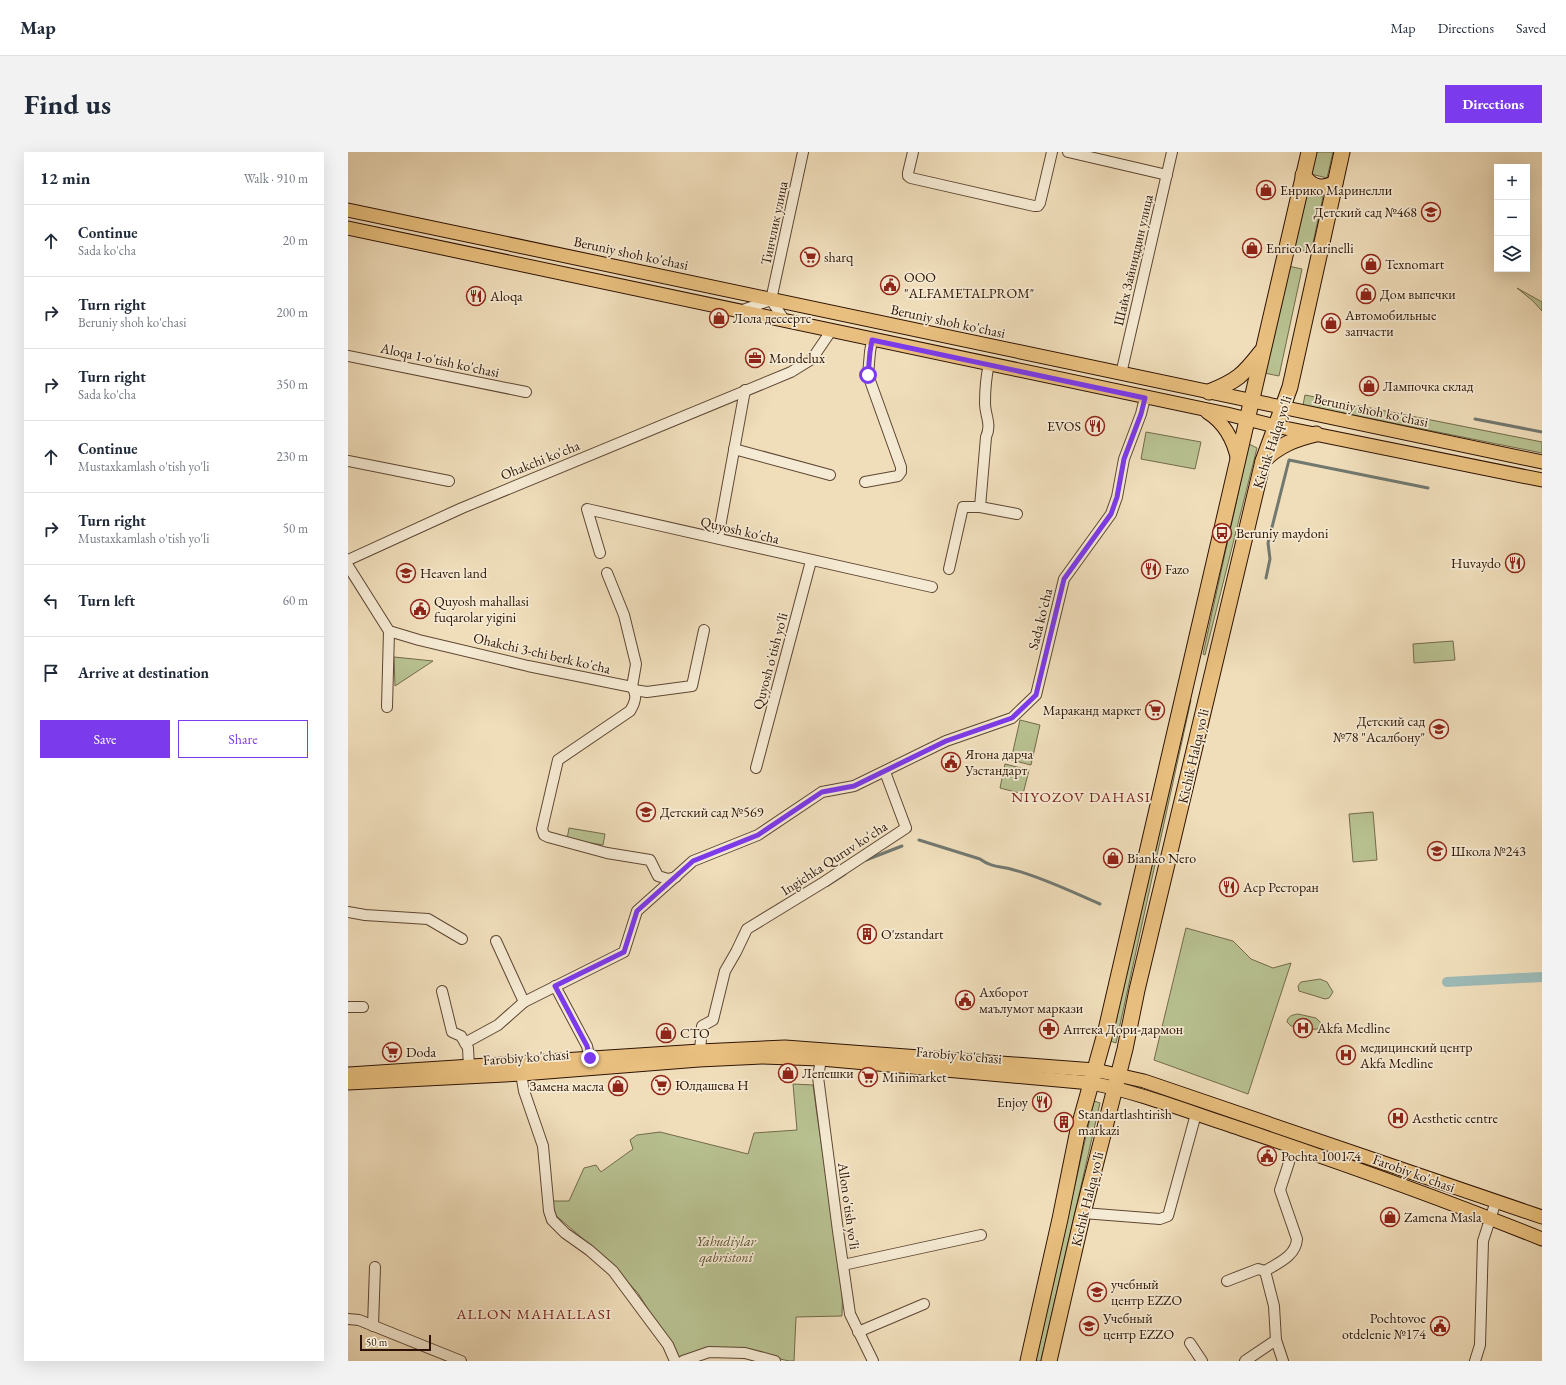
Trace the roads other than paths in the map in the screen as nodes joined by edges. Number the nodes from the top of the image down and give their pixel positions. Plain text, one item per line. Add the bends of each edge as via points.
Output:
1 (803, 152) edge
2 (912, 152) edge
3 (1052, 152) edge
4 (1068, 152) edge
5 (1172, 152) edge
6 (1309, 152) edge
7 (1342, 152) edge
8 (1167, 175) junction
9 (1304, 175) junction
10 (1335, 183) junction
11 (348, 210) edge
12 (348, 228) edge
13 (771, 300) junction
14 (740, 311) junction
15 (785, 321) junction
16 (831, 331) junction
17 (872, 340) junction
18 (1264, 348) junction
19 (348, 356) edge
20 (989, 364) junction
21 (1121, 374) junction
22 (745, 390) junction
23 (526, 392) dead end
24 (1209, 392) junction
25 (1145, 398) junction
26 (1252, 402) junction
27 (1282, 408) junction
28 (1204, 410) junction
29 (1248, 419) junction
30 (1275, 426) junction
31 (1316, 434) junction
32 (734, 449) junction
33 (1263, 460) junction
34 (348, 461) edge
35 (1238, 461) junction
36 (1542, 462) edge
37 (830, 475) dead end
38 (1542, 480) edge
39 (449, 481) dead end
40 (865, 482) dead end
41 (980, 507) junction
42 (1017, 514) dead end
43 (718, 538) junction
44 (600, 553) dead end
45 (348, 560) edge
46 (811, 561) junction
47 (348, 566) edge
48 (949, 569) dead end
49 (607, 573) dead end
50 (932, 587) dead end
51 (704, 630) dead end
52 (389, 631) junction
53 (1193, 655) junction
54 (1216, 660) junction
55 (633, 689) junction
56 (1184, 691) junction
57 (1206, 698) junction
58 (387, 708) dead end
59 (756, 768) dead end
60 (885, 772) junction
61 (676, 877) junction
62 (348, 912) edge
63 (462, 939) dead end
64 (496, 941) dead end
65 (555, 986) junction
66 (442, 991) dead end
67 (524, 1002) junction
68 (348, 1007) edge
69 (363, 1007) dead end
70 (465, 1043) junction
71 (700, 1051) junction
72 (822, 1054) junction
73 (590, 1063) junction
74 (469, 1067) junction
75 (520, 1068) junction
76 (348, 1074) edge
77 (1093, 1076) junction
78 (1117, 1081) junction
79 (348, 1083) edge
80 (1196, 1114) junction
81 (1294, 1147) junction
82 (1496, 1201) junction
83 (1083, 1213) junction
84 (1542, 1217) edge
85 (1490, 1218) junction
86 (981, 1235) dead end
87 (1542, 1239) edge
88 (843, 1265) junction
89 (375, 1267) dead end
90 (1265, 1271) junction
91 (1227, 1281) dead end
92 (924, 1304) dead end
93 (348, 1319) edge
94 (373, 1326) junction
95 (858, 1332) junction
96 (1276, 1340) junction
97 (1190, 1343) dead end
98 (461, 1361) edge
99 (675, 1361) edge
100 (683, 1361) edge
101 (775, 1361) edge
102 (873, 1361) edge
103 (1028, 1361) edge
104 (1049, 1361) edge
105 (1202, 1361) edge
106 (1245, 1361) edge
107 (1283, 1361) edge
108 (1475, 1361) edge

1 - 13 street, Тинчлик улица
2 - 3 street via 908,176 911,178 1038,206
4 - 8 street
5 - 8 street, Шайх Зайниддин улица
6 - 9 highway, Kichik Halqa yo'li
7 - 10 highway, Kichik Halqa yo'li
8 - 21 street, Шайх Зайниддин улица
9 - 10 highway via 1310,183 1318,187 1327,187
9 - 18 highway, Kichik Halqa yo'li
10 - 27 highway, Kichik Halqa yo'li via 1290,387
11 - 13 main road, Beruniy shoh ko'chasi
12 - 14 main road
13 - 14 street
13 - 15 street
13 - 21 main road, Beruniy shoh ko'chasi
14 - 15 main road
15 - 16 main road
16 - 17 main road
16 - 22 street, Ohakchi ko'cha via 812,359 791,372
17 - 20 main road
17 - 40 street via 868,375 901,472 898,476
18 - 24 highway via 1247,370 1230,384
18 - 26 highway, Kichik Halqa yo'li
19 - 23 street, Aloqa 1-o'tish ko'chasi
20 - 25 main road
20 - 41 street via 985,404 989,430 986,437
21 - 24 main road, Beruniy shoh ko'chasi
22 - 32 street
22 - 45 street, Ohakchi ko'cha via 462,508
24 - 26 main road, Beruniy shoh ko'chasi
25 - 28 main road
25 - 60 street, Sada ko'cha via 1124,459 1111,514 1064,579 1036,695 1012,718 946,741
26 - 27 main road, Beruniy shoh ko'chasi
26 - 29 highway, Kichik Halqa yo'li
27 - 30 highway, Kichik Halqa yo'li
27 - 36 main road, Beruniy shoh ko'chasi
28 - 29 main road
28 - 35 main road via 1223,426 1234,446
29 - 30 main road
29 - 35 highway, Kichik Halqa yo'li
30 - 31 main road
30 - 33 highway, Kichik Halqa yo'li
31 - 33 highway via 1293,440
31 - 38 main road
32 - 37 street
32 - 43 street
33 - 54 highway, Kichik Halqa yo'li
34 - 39 street
35 - 53 highway, Kichik Halqa yo'li
41 - 42 street
41 - 48 street via 963,507
43 - 44 street, Quyosh ko'cha via 586,509
43 - 46 street, Quyosh ko'cha
46 - 50 street, Quyosh ko'cha
46 - 59 street, Quyosh o'tish yo'li
47 - 52 street
49 - 55 street via 624,615 636,664
51 - 55 street, Ohakchi 3-chi berk ko'cha via 692,686 647,692
52 - 55 street, Ohakchi 3-chi berk ko'cha
52 - 58 street
53 - 54 highway via 1201,662
53 - 56 highway, Kichik Halqa yo'li
54 - 57 highway, Kichik Halqa yo'li
55 - 61 street via 636,695 635,704 630,711 558,760 542,829 548,837 650,860 658,876 668,879
56 - 57 highway via 1199,692
56 - 77 highway, Kichik Halqa yo'li via 1106,1030
57 - 78 highway, Kichik Halqa yo'li
60 - 61 street, Sada ko'cha via 854,786 822,792 758,835 693,861
60 - 71 street, Ingichka Quruv ko'cha via 906,828 746,929 725,971 713,1020 702,1026
61 - 65 street, Sada ko'cha via 637,911 624,952
62 - 63 street via 428,919
64 - 67 street
65 - 67 street, Sada ko'cha
65 - 73 street via 587,1046
66 - 70 street via 452,1032 461,1036
67 - 70 street, Sada ko'cha via 498,1025
68 - 69 street
70 - 74 street via 468,1048
71 - 72 main road, Farobiy ko'chasi via 778,1048
71 - 73 main road, Farobiy ko'chasi
72 - 73 main road, Farobiy ko'chasi
72 - 77 main road, Farobiy ko'chasi via 907,1057
72 - 88 street, Allon o'tish yo'li via 818,1077
73 - 75 main road, Farobiy ko'chasi
74 - 75 main road, Farobiy ko'chasi
74 - 76 main road, Farobiy ko'chasi
75 - 79 main road, Farobiy ko'chasi
75 - 99 street via 524,1091 543,1146 552,1220 613,1271 668,1345
77 - 78 main road, Farobiy ko'chasi
77 - 103 highway, Kichik Halqa yo'li via 1078,1130
78 - 80 main road, Farobiy ko'chasi via 1134,1093
78 - 82 main road, Farobiy ko'chasi via 1151,1083
78 - 83 highway, Kichik Halqa yo'li
80 - 81 main road, Farobiy ko'chasi
80 - 83 street via 1168,1216 1160,1219
81 - 85 main road, Farobiy ko'chasi
81 - 90 street via 1280,1190 1297,1239 1297,1247 1290,1255
82 - 84 main road, Farobiy ko'chasi
82 - 85 street
83 - 104 highway, Kichik Halqa yo'li
85 - 87 main road, Farobiy ko'chasi
85 - 108 street via 1483,1241 1480,1345
86 - 88 street
88 - 95 street, Allon o'tish yo'li via 850,1314
89 - 94 street
90 - 91 street via 1258,1269
90 - 96 street via 1274,1306
92 - 95 street
93 - 94 street
94 - 98 street
95 - 102 street, Allon o'tish yo'li
96 - 106 street
96 - 107 street
97 - 105 street
100 - 101 street via 709,1352 745,1353

